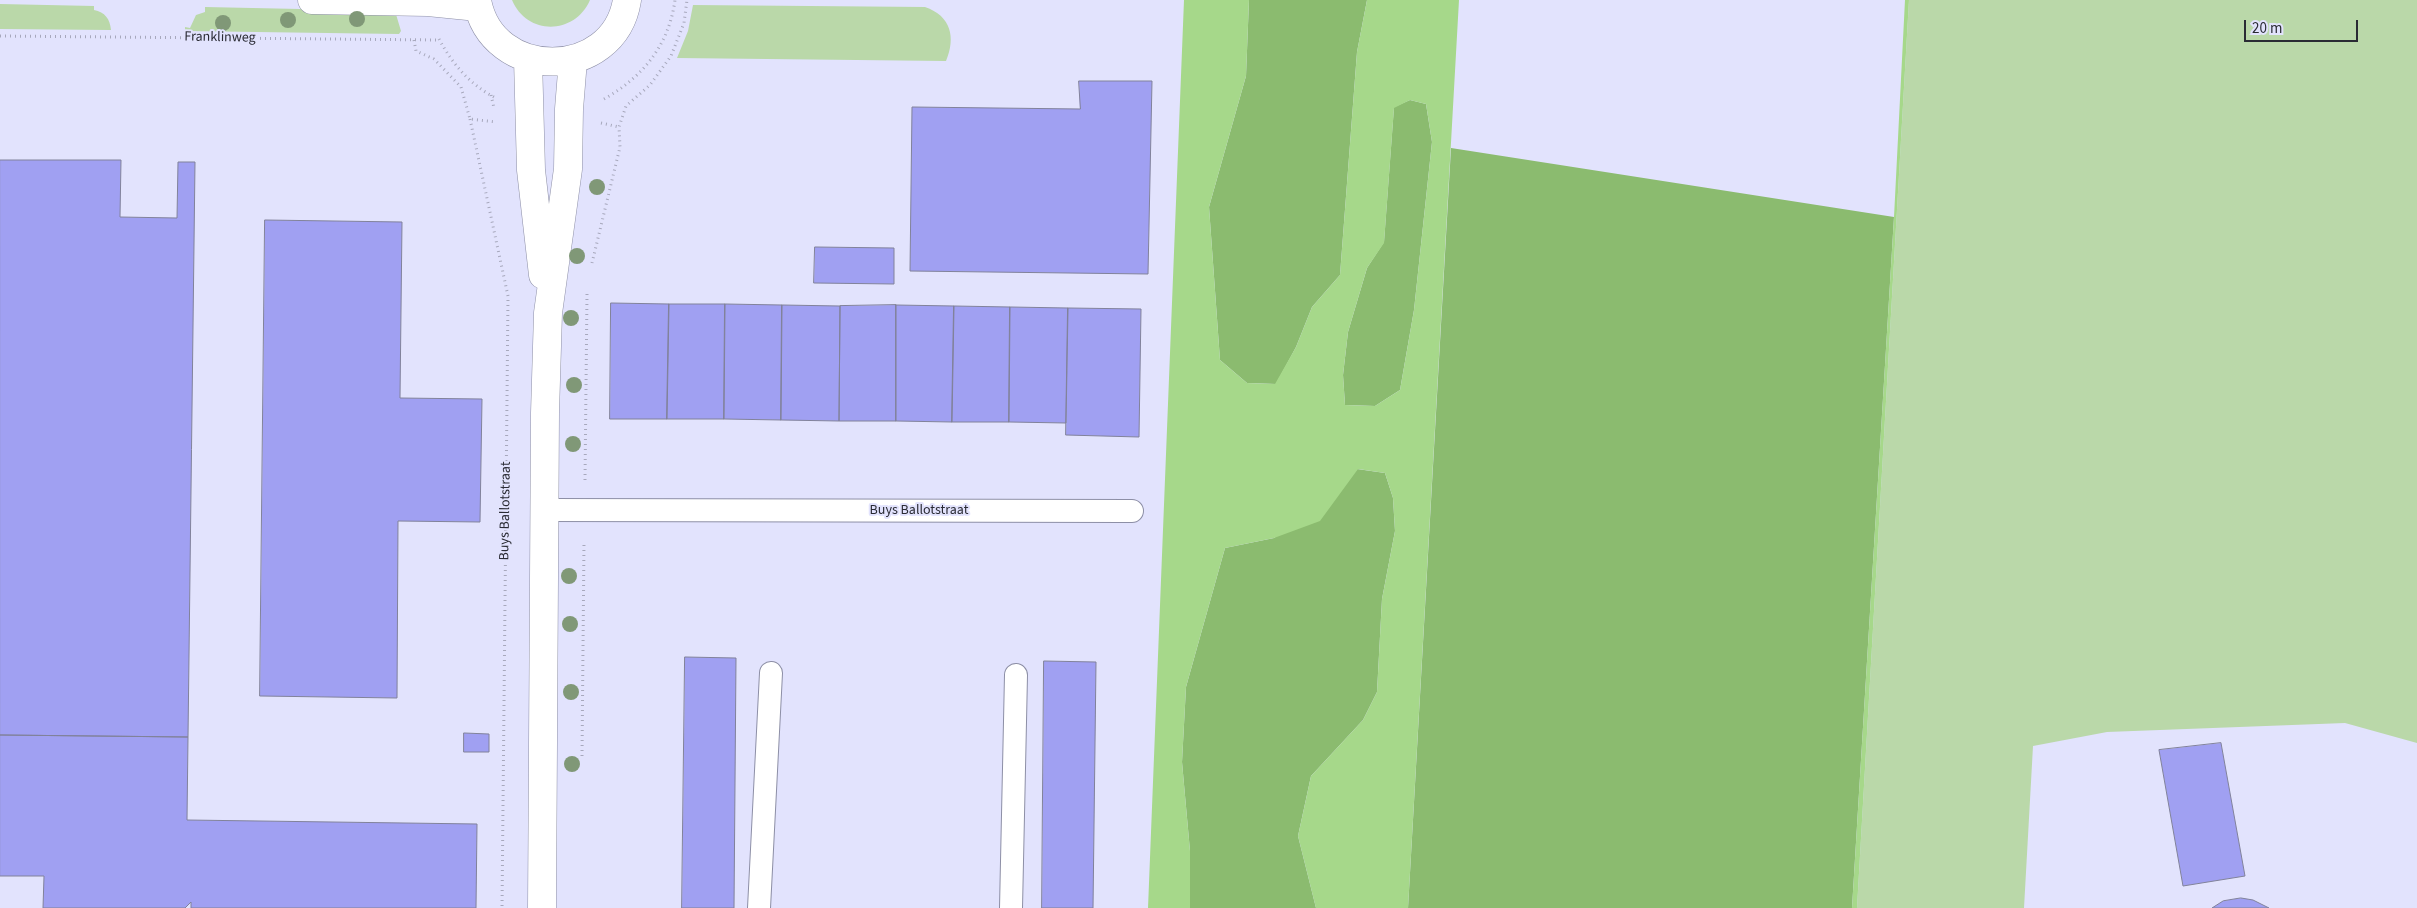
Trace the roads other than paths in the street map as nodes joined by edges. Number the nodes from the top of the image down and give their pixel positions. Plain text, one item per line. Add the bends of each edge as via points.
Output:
1 (312, 0) edge
2 (627, 0) edge
3 (478, 3) edge
4 (528, 58) junction
5 (573, 60) junction
6 (548, 313) junction
7 (544, 510) junction
8 (1132, 511) dead end
9 (771, 673) dead end
10 (1016, 675) dead end
11 (542, 908) edge
12 (759, 908) edge
13 (1011, 908) edge

1 - 3 street
2 - 5 street via 613,32 595,49
3 - 4 street via 483,18 497,39
4 - 5 street via 551,62
4 - 6 street via 531,170
5 - 6 street via 568,169
6 - 7 street
7 - 8 lane, Buys Ballotstraat
7 - 11 street
9 - 12 lane
10 - 13 lane

